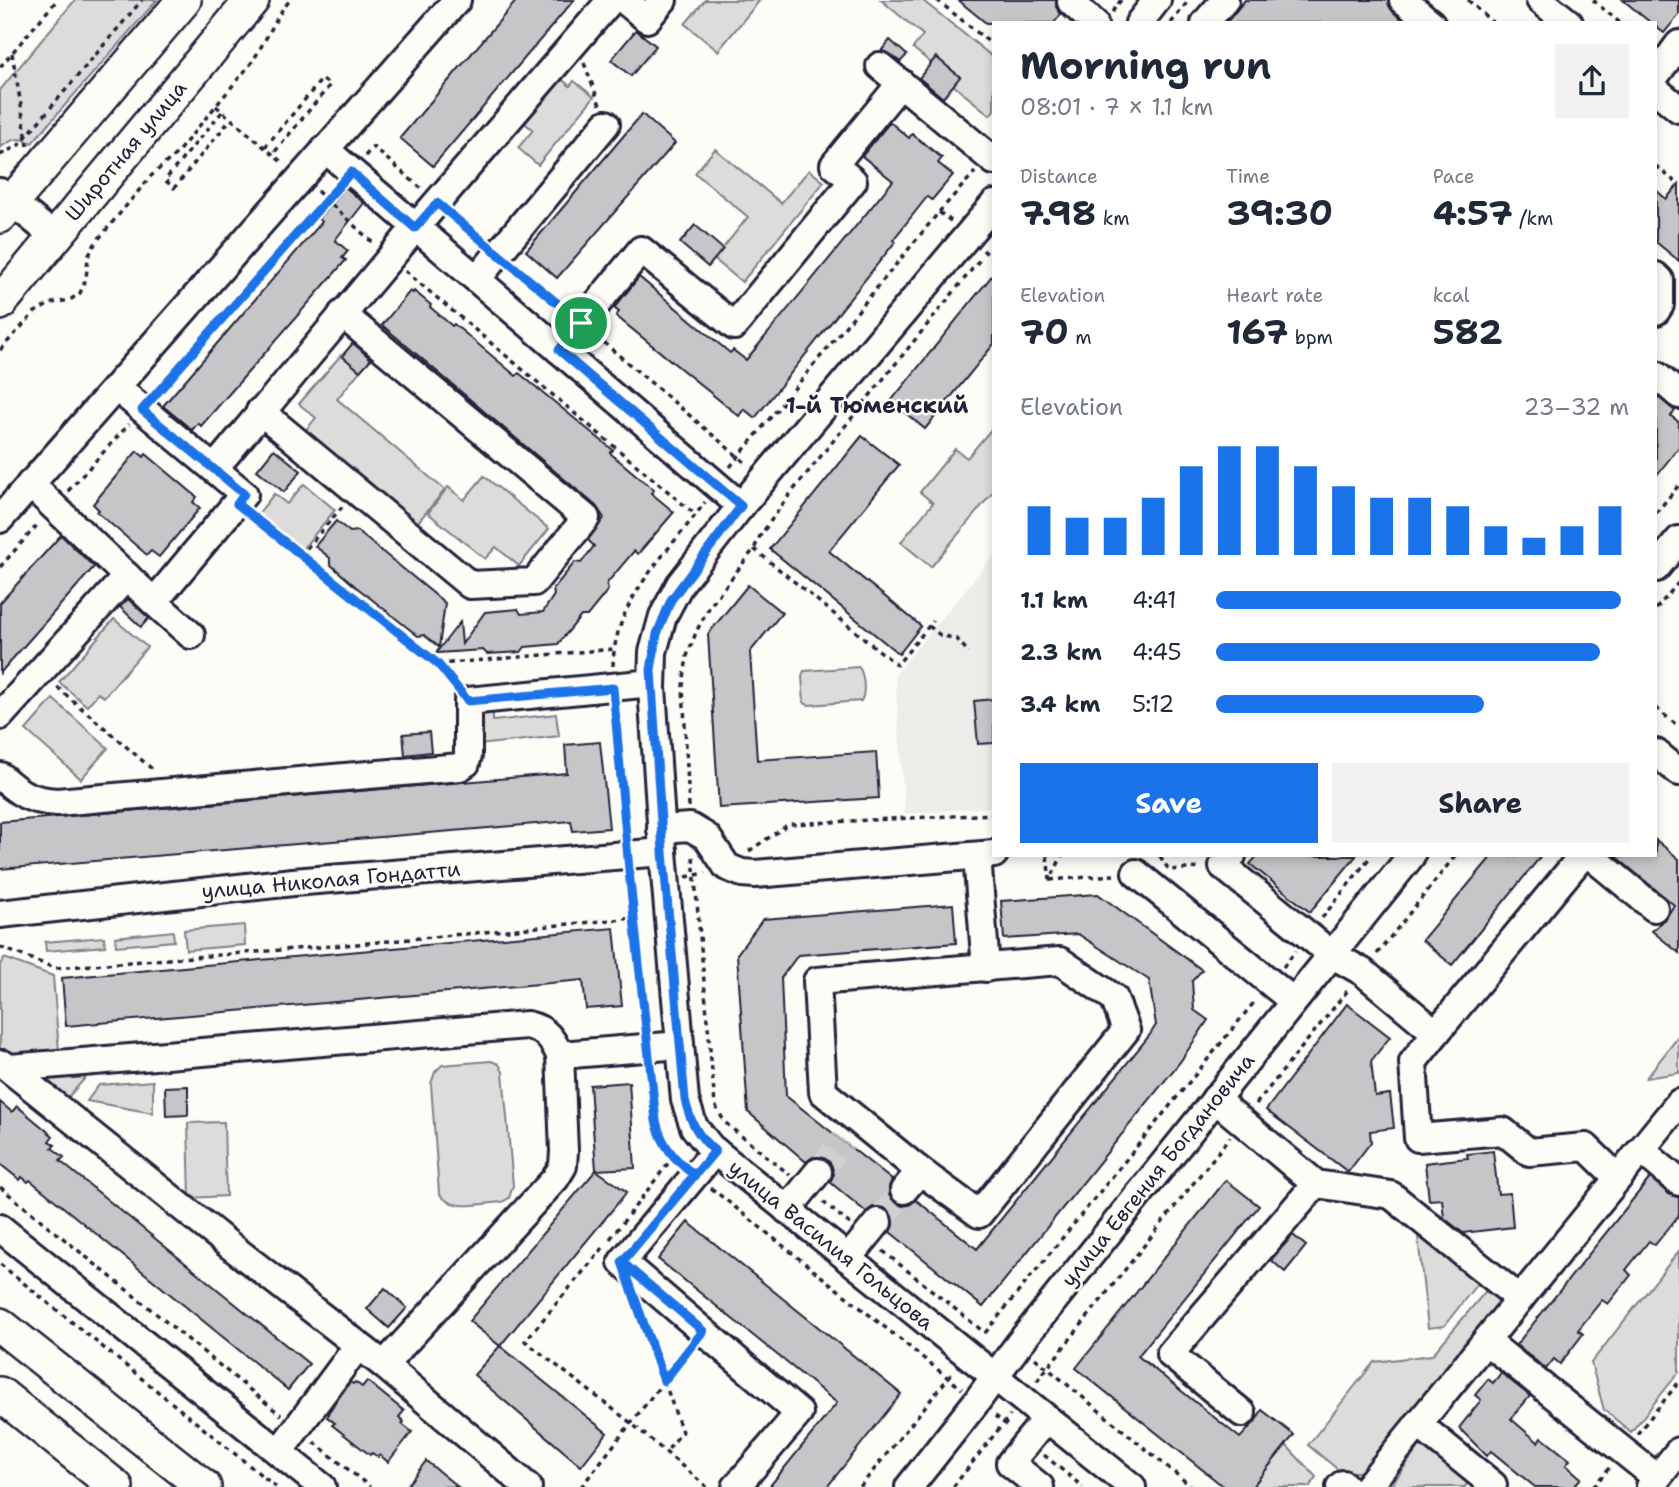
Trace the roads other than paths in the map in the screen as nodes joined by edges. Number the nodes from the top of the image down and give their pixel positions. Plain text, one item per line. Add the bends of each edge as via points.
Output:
1 (184, 0) edge
2 (252, 0) edge
3 (457, 0) edge
4 (611, 0) edge
5 (624, 0) edge
6 (663, 0) edge
7 (1225, 0) edge
8 (1403, 0) edge
9 (1540, 0) edge
10 (1071, 2) dead end
11 (1092, 21) edge
12 (1207, 21) edge
13 (1429, 21) edge
14 (1566, 21) edge
15 (1679, 44) edge
16 (880, 66) dead end
17 (1657, 74) edge
18 (901, 83) junction
19 (1657, 91) edge
20 (1679, 109) edge
21 (606, 124) road end
22 (325, 149) junction
23 (991, 159) edge
24 (4, 203) edge
25 (992, 211) edge
26 (415, 228) junction
27 (55, 237) junction
28 (1657, 277) edge
29 (477, 279) junction
30 (0, 303) edge
31 (1657, 310) edge
32 (342, 314) junction
33 (559, 350) junction
34 (1657, 376) edge
35 (117, 388) junction
36 (1679, 395) edge
37 (260, 411) junction
38 (214, 469) junction
39 (30, 484) junction
40 (741, 506) junction
41 (0, 519) edge
42 (1679, 540) edge
43 (1657, 567) edge
44 (127, 576) junction
45 (154, 602) junction
46 (191, 635) dead end
47 (652, 683) junction
48 (0, 716) edge
49 (1657, 754) edge
50 (1679, 772) edge
51 (0, 776) edge
52 (662, 841) junction
53 (985, 855) edge
54 (1410, 857) edge
55 (1581, 857) edge
56 (1592, 857) edge
57 (1228, 861) edge
58 (1136, 873) road end
59 (1654, 908) dead end
60 (0, 914) edge
61 (1331, 954) junction
62 (986, 968) junction
63 (1293, 1001) junction
64 (1436, 1033) junction
65 (680, 1045) junction
66 (560, 1055) junction
67 (5, 1065) edge
68 (1215, 1099) junction
69 (1679, 1103) edge
70 (1641, 1150) junction
71 (715, 1151) junction
72 (1618, 1178) junction
73 (811, 1180) tunnel mouth
74 (1679, 1182) edge
75 (1316, 1184) junction
76 (787, 1210) junction
77 (0, 1228) edge
78 (872, 1230) tunnel mouth
79 (848, 1259) junction
80 (1520, 1298) junction
81 (0, 1325) edge
82 (1486, 1340) junction
83 (357, 1347) junction
84 (384, 1365) junction
85 (995, 1378) junction
86 (0, 1394) edge
87 (1242, 1413) dead end
88 (1046, 1419) junction
89 (1418, 1424) junction
90 (1679, 1451) edge
91 (279, 1452) junction
92 (1654, 1482) edge
93 (116, 1487) edge
94 (204, 1487) edge
95 (322, 1487) edge
96 (528, 1487) edge
97 (736, 1487) edge
98 (909, 1487) edge
99 (1040, 1487) edge
100 (1132, 1487) edge
101 (1340, 1487) edge
102 (1346, 1487) edge
103 (1367, 1487) edge
104 (1491, 1487) edge

1 - 24 main road
2 - 27 main road, Широтная улица
3 - 22 street
4 - 26 street
5 - 6 street via 647,19
7 - 12 street
8 - 13 street
9 - 14 street
10 - 11 street
15 - 17 street
16 - 18 street
18 - 23 street
18 - 33 street via 834,165 853,181 734,326 641,250
19 - 20 street
21 - 29 street
22 - 26 street
22 - 35 street
24 - 27 street
25 - 40 street, улица Василия Гольцова
26 - 29 street
26 - 32 street
27 - 30 main road, Широтная улица
28 - 31 street
29 - 33 street
32 - 37 street
32 - 37 street via 586,518 534,582 470,585
33 - 40 street via 710,495
34 - 36 street
35 - 38 street
35 - 39 street
37 - 38 street
38 - 45 street via 244,494
39 - 41 street
39 - 44 street
40 - 47 street, улица Василия Гольцова via 671,600 657,634
42 - 43 street
44 - 45 street
44 - 48 street
45 - 46 street
47 - 51 street via 468,701 468,755 460,766 57,802 20,794
47 - 52 street, улица Василия Гольцова
49 - 50 street
52 - 53 street, улица Николая Гондатти via 690,827 707,837 727,867 755,874
52 - 60 street, улица Николая Гондатти via 628,855 293,882
52 - 65 street, улица Василия Гольцова
53 - 62 street
54 - 61 street, улица Евгения Богдановича
55 - 64 street
56 - 59 street
57 - 61 street
58 - 63 street
61 - 63 street, улица Евгения Богдановича
61 - 64 street via 1363,972
62 - 62 street via 1060,961 1114,998 1126,1030 979,1214 912,1181 851,1130 822,1092 817,981
63 - 68 street, улица Евгения Богдановича
64 - 72 street via 1413,1062 1418,1138 1503,1131 1529,1152 1586,1147
65 - 66 street
65 - 71 street, улица Василия Гольцова via 688,1114
66 - 67 street via 551,1038 540,1028 527,1025
66 - 84 street via 563,1166
67 - 83 street
68 - 75 street
68 - 85 street, улица Евгения Богдановича
69 - 70 street
70 - 72 street
70 - 74 street
71 - 76 street, улица Василия Гольцова
71 - 97 street via 622,1262 799,1413
72 - 80 street
73 - 76 street
75 - 80 street via 1391,1195
75 - 87 street via 1170,1354
76 - 79 street, улица Василия Гольцова
77 - 91 street
78 - 79 street
79 - 85 street, улица Василия Гольцова
80 - 82 street
81 - 94 main road
82 - 89 street
82 - 92 street
83 - 84 street
83 - 91 street
84 - 96 street
85 - 88 street, улица Василия Гольцова
85 - 98 street, улица Евгения Богдановича
86 - 93 main road
88 - 99 street via 1010,1463
88 - 100 street, улица Василия Гольцова
89 - 103 street
89 - 104 street
90 - 92 street
91 - 95 street
101 - 102 street

